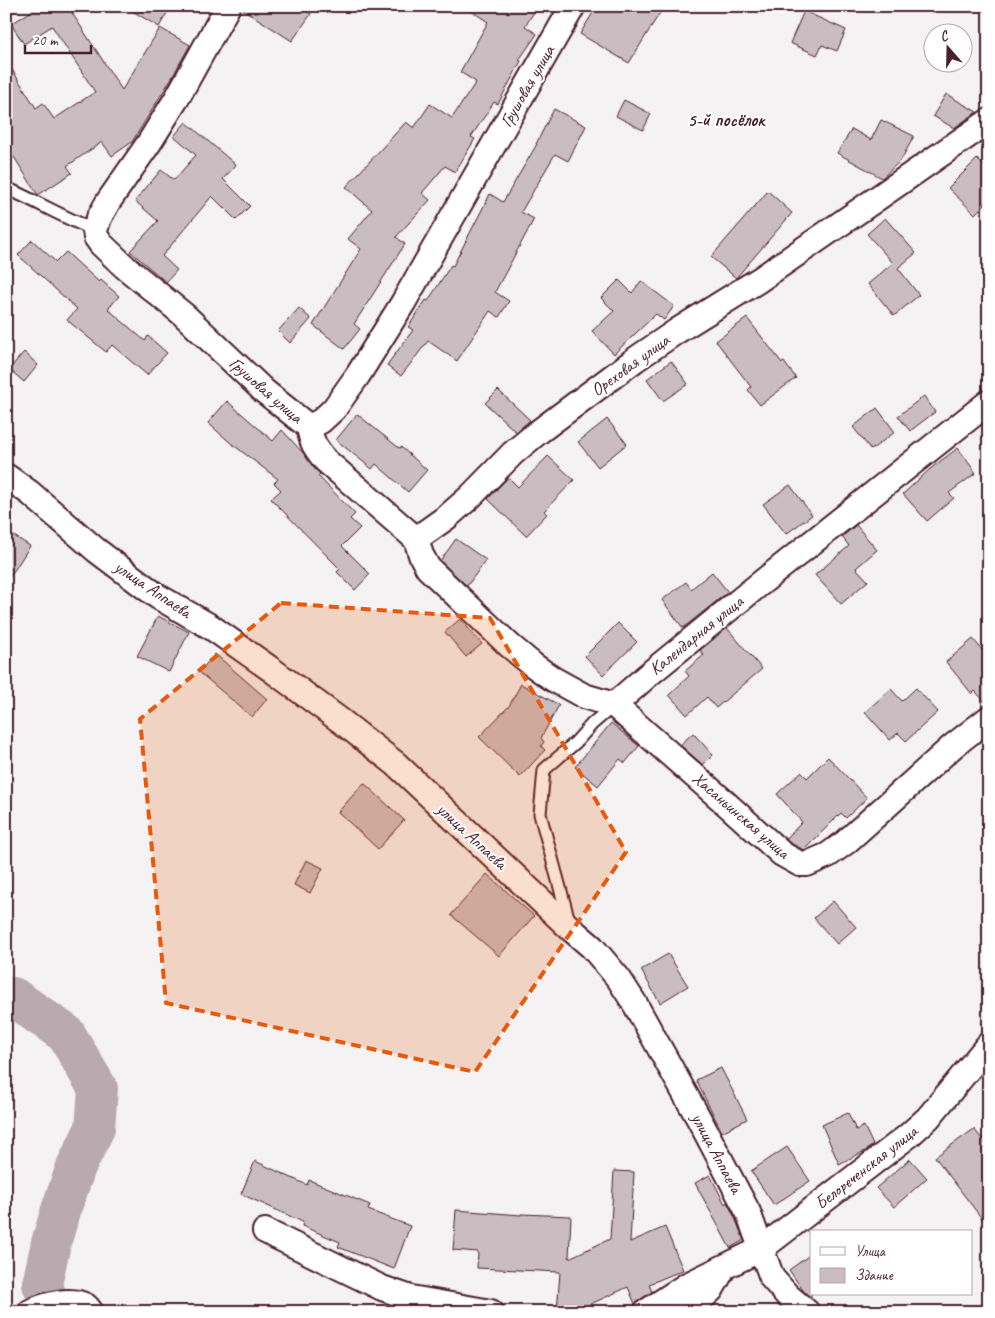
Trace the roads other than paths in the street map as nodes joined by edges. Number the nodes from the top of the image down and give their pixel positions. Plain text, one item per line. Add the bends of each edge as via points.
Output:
1 (228, 6) edge
2 (574, 6) edge
3 (989, 120) edge
4 (6, 188) edge
5 (95, 230) junction
6 (989, 402) edge
7 (309, 427) junction
8 (6, 476) edge
9 (416, 539) junction
10 (614, 705) junction
11 (989, 718) edge
12 (571, 929) junction
13 (989, 1044) edge
14 (264, 1232) dead end
15 (762, 1249) junction
16 (723, 1268) junction
17 (30, 1312) edge
18 (92, 1312) edge
19 (491, 1312) edge
20 (646, 1312) edge
21 (687, 1312) edge
22 (807, 1312) edge

1 - 5 street via 177,98 108,202
2 - 7 street, Грушовая улица via 358,375 334,409
3 - 9 street, Ореховая улица via 759,280 636,359 536,433 471,496
4 - 5 lane
5 - 7 street, Грушовая улица via 101,244 125,267
6 - 10 street, Календарная улица via 756,587
7 - 9 street via 314,447 325,460
8 - 12 street, улица Аппаева via 157,596 218,632 396,764
9 - 10 street via 428,568 509,645 533,665 584,696
10 - 11 street, Хасаньинская улица via 782,854 800,864 828,855 846,842
10 - 12 lane via 544,770 540,814
12 - 15 street, улица Аппаева via 592,947 635,1004 744,1204
13 - 15 street, Белореченская улица via 928,1118
14 - 19 street via 382,1288 411,1298
15 - 16 street, Белореченская улица
15 - 22 street, улица Аппаева via 772,1278
16 - 20 street, Белореченская улица via 687,1285
16 - 21 street via 711,1290
17 - 18 street via 50,1304 75,1302

